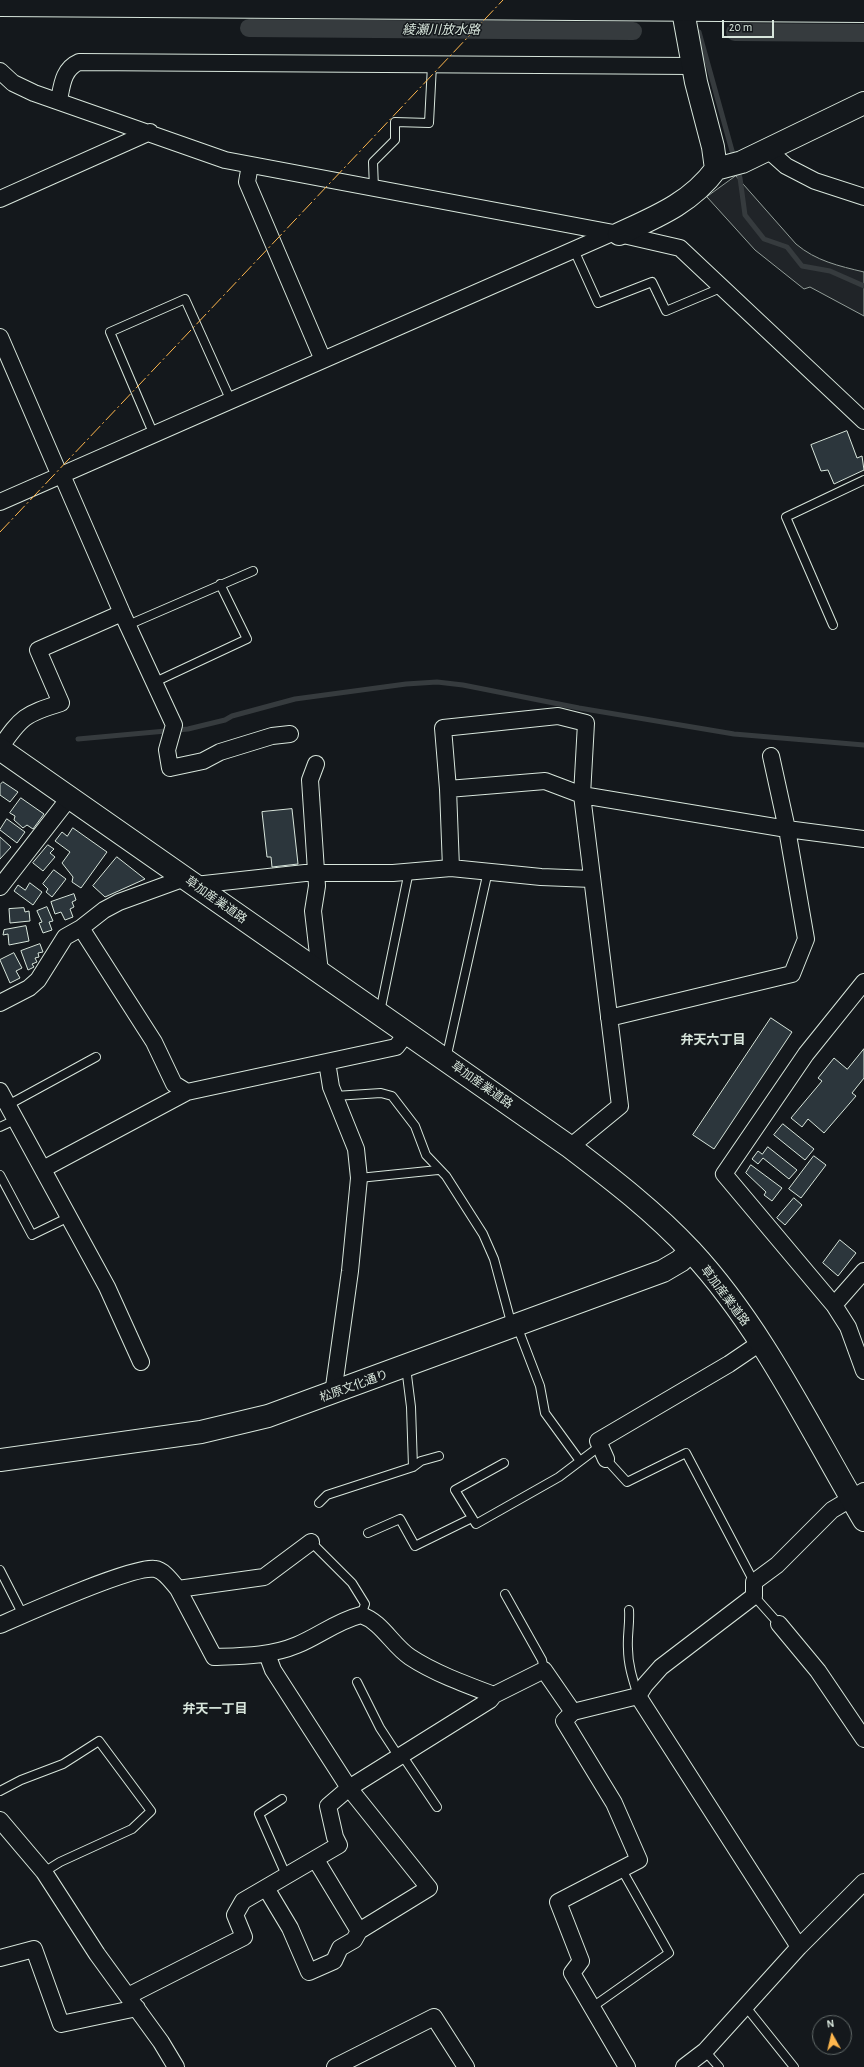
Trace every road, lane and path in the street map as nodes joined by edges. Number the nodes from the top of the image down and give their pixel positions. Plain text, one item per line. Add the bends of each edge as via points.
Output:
1 (0, 5) edge
2 (682, 5) edge
3 (864, 11) edge
4 (432, 65) junction
5 (692, 66) junction
6 (0, 71) edge
7 (59, 100) junction
8 (864, 103) edge
9 (150, 132) junction
10 (768, 150) junction
11 (250, 165) junction
12 (716, 169) junction
13 (374, 189) junction
14 (864, 197) edge
15 (0, 199) edge
16 (616, 234) junction
17 (574, 250) junction
18 (724, 287) junction
19 (0, 338) edge
20 (323, 360) junction
21 (231, 401) junction
22 (864, 421) edge
23 (154, 435) junction
24 (61, 475) junction
25 (864, 480) edge
26 (0, 502) edge
27 (253, 571) dead end
28 (220, 584) junction
29 (125, 619) junction
30 (833, 626) dead end
31 (155, 682) junction
32 (290, 734) dead end
33 (3, 752) edge
34 (771, 756) dead end
35 (316, 764) dead end
36 (448, 789) junction
37 (582, 796) junction
38 (70, 797) junction
39 (787, 828) junction
40 (864, 838) edge
41 (451, 868) junction
42 (409, 871) junction
43 (488, 871) junction
44 (316, 872) junction
45 (592, 879) junction
46 (190, 881) junction
47 (0, 887) edge
48 (81, 928) junction
49 (320, 972) junction
50 (864, 982) edge
51 (0, 1003) edge
52 (380, 1014) junction
53 (609, 1018) junction
54 (407, 1033) junction
55 (96, 1057) dead end
56 (446, 1060) junction
57 (327, 1062) junction
58 (0, 1091) edge
59 (187, 1092) junction
60 (335, 1096) junction
61 (8, 1105) junction
62 (16, 1120) junction
63 (0, 1127) edge
64 (570, 1146) junction
65 (43, 1168) junction
66 (438, 1170) junction
67 (0, 1175) edge
68 (359, 1178) junction
69 (69, 1217) junction
70 (691, 1251) junction
71 (864, 1271) edge
72 (834, 1305) junction
73 (515, 1326) junction
74 (760, 1343) junction
75 (141, 1362) dead end
76 (406, 1367) junction
77 (864, 1371) edge
78 (333, 1394) junction
79 (603, 1452) junction
80 (438, 1456) dead end
81 (0, 1460) edge
82 (580, 1461) junction
83 (504, 1462) dead end
84 (413, 1467) junction
85 (858, 1495) edge
86 (319, 1503) dead end
87 (472, 1518) junction
88 (864, 1520) edge
89 (368, 1533) dead end
90 (311, 1542) joint
91 (0, 1570) edge
92 (178, 1589) junction
93 (754, 1589) junction
94 (505, 1594) dead end
95 (629, 1610) dead end
96 (23, 1614) junction
97 (361, 1615) junction
98 (779, 1624) joint
99 (0, 1625) edge
100 (267, 1654) junction
101 (544, 1670) junction
102 (357, 1682) dead end
103 (494, 1695) junction
104 (638, 1696) junction
105 (573, 1712) junction
106 (864, 1739) edge
107 (401, 1756) junction
108 (349, 1788) junction
109 (0, 1791) edge
110 (282, 1799) dead end
111 (437, 1807) dead end
112 (0, 1820) edge
113 (316, 1860) junction
114 (622, 1870) junction
115 (44, 1872) junction
116 (286, 1876) junction
117 (864, 1882) edge
118 (266, 1888) junction
119 (359, 1931) junction
120 (799, 1947) junction
121 (0, 1958) edge
122 (133, 2002) junction
123 (746, 2007) junction
124 (591, 2008) junction
125 (705, 2051) junction
126 (176, 2067) edge
127 (335, 2067) edge
128 (466, 2067) edge
129 (627, 2067) edge
130 (684, 2067) edge
131 (719, 2067) edge
132 (794, 2067) edge

1 - 2 main road
2 - 3 main road
2 - 5 main road
4 - 5 street
4 - 7 street via 78,62 70,66 63,79
4 - 13 lane via 429,123 395,122 395,140 373,162
5 - 12 main road via 714,147
6 - 7 street via 13,83 34,93
7 - 9 street
8 - 10 main road
9 - 11 street via 225,160
9 - 15 street
10 - 12 main road via 742,162
10 - 14 street via 786,166 815,181
11 - 13 street
11 - 20 street via 247,182
12 - 16 main road via 695,193 668,212
13 - 16 street
16 - 17 street
16 - 18 street via 680,248
17 - 18 lane via 598,303 652,282 666,311
17 - 20 street
18 - 22 street
19 - 24 street
20 - 21 street
21 - 23 street
21 - 23 lane via 185,299 110,332
23 - 24 street
24 - 26 street
24 - 29 street
25 - 30 lane via 786,517
27 - 28 lane
28 - 29 lane
28 - 31 lane via 247,639
29 - 31 street
29 - 33 street via 38,650 61,703 34,711 16,724
31 - 32 street via 174,725 167,750 170,768 203,761 220,752 272,736
33 - 38 main road, 草加産業道路
34 - 39 street
35 - 44 street via 310,780
36 - 37 street via 545,781
36 - 37 street via 442,728 558,716 586,723
36 - 41 street
37 - 39 street
37 - 45 street
38 - 46 main road, 草加産業道路
38 - 47 street
39 - 40 street
39 - 53 street via 806,939 792,974
41 - 42 street
41 - 43 street
42 - 44 street
42 - 52 lane
43 - 45 street
43 - 56 lane
44 - 46 street
44 - 49 street via 317,886 313,911
45 - 53 street
46 - 48 street via 119,902
46 - 49 main road, 草加産業道路
48 - 51 street via 64,937 38,980 29,988
48 - 59 street via 154,1042 174,1084
49 - 52 main road, 草加産業道路
50 - 72 street via 806,1054 724,1174
52 - 54 main road, 草加産業道路
53 - 64 street via 620,1106
54 - 56 main road, 草加産業道路
54 - 57 street via 396,1047
55 - 61 lane
56 - 64 main road, 草加産業道路
57 - 59 street
57 - 60 street via 331,1088
58 - 61 street
59 - 65 street
60 - 66 lane via 381,1093 392,1096 415,1126 426,1156
60 - 68 street via 356,1148
61 - 62 street
62 - 63 lane
62 - 65 street
64 - 70 main road, 草加産業道路 via 610,1177
65 - 69 street
66 - 68 lane
66 - 73 lane via 446,1176 483,1234
67 - 69 lane via 32,1235
68 - 78 street via 350,1271
69 - 75 street via 107,1287
70 - 73 main road, 松原文化通り via 663,1271
70 - 74 main road, 草加産業道路
71 - 72 street
72 - 77 street via 848,1327
73 - 76 main road, 松原文化通り
73 - 82 lane via 540,1386 545,1413
74 - 79 street via 598,1441
74 - 85 main road, 草加産業道路
76 - 78 main road, 松原文化通り
76 - 84 lane via 412,1406
78 - 81 main road, 松原文化通り via 268,1416 201,1432
79 - 82 lane
79 - 93 lane via 627,1482 686,1453
80 - 84 lane via 421,1461
82 - 87 lane via 559,1477 476,1524
83 - 87 lane via 455,1490
84 - 86 lane via 327,1495
85 - 88 main road, 草加産業道路
85 - 93 street via 832,1510
87 - 89 lane via 415,1546 400,1519
90 - 92 street via 264,1577
90 - 97 lane via 352,1583 365,1604
91 - 96 lane
92 - 96 street via 157,1569 145,1568
92 - 100 street via 214,1657
93 - 98 lane
93 - 104 street via 661,1667
94 - 101 lane via 542,1660
95 - 104 lane via 628,1649
96 - 99 street
97 - 100 street via 344,1620 298,1645
97 - 103 street via 376,1624 410,1657
98 - 106 street via 818,1671
100 - 108 street via 273,1670
101 - 103 street
101 - 105 street
102 - 107 lane via 380,1728
103 - 107 street
104 - 105 street
104 - 120 street
105 - 114 street via 564,1721 614,1803 639,1860
107 - 108 street
107 - 111 lane
108 - 113 street via 328,1806 339,1846
108 - 119 street via 428,1888
109 - 115 lane via 63,1764 99,1741 151,1810 132,1829
110 - 116 lane via 259,1814
112 - 115 street
113 - 116 street
113 - 119 street
114 - 124 street via 558,1902 581,1961 572,1973
114 - 124 lane via 669,1953
115 - 122 street via 97,1954
116 - 118 street
117 - 120 street
118 - 119 street via 290,1928 309,1972 334,1961 340,1948 354,1940
118 - 122 street via 243,1901 235,1916 244,1937
120 - 123 street
121 - 122 street via 34,1949 61,2024
122 - 126 street
123 - 125 street
123 - 132 lane
124 - 129 street
125 - 130 street
125 - 131 lane
127 - 128 street via 434,2017

